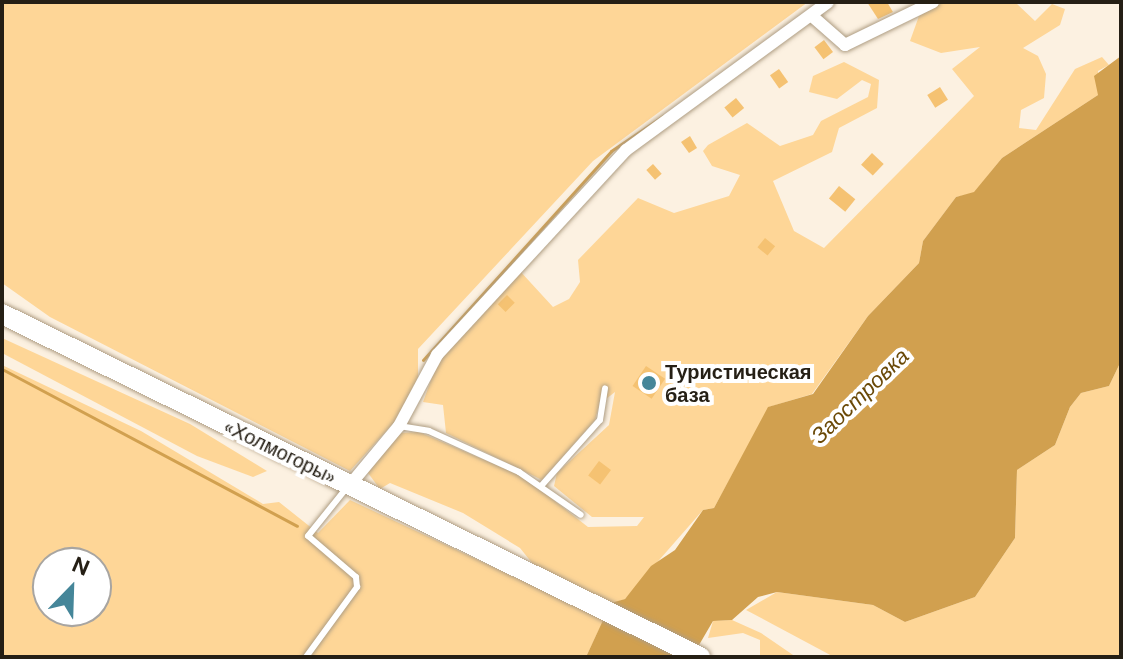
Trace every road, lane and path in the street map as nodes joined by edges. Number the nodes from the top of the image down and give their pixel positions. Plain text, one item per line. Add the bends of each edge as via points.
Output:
1 (828, 2) edge
2 (933, 2) edge
3 (812, 16) junction
4 (2, 314) edge
5 (605, 388) dead end
6 (399, 426) junction
7 (542, 485) junction
8 (349, 486) junction
9 (581, 515) dead end
10 (306, 657) edge
11 (700, 657) edge

1 - 3 street
2 - 3 street via 845,45
3 - 6 street via 626,150 437,355
4 - 8 highway, «Холмогоры»
5 - 7 lane via 600,420
6 - 7 lane via 429,431
6 - 8 street
7 - 9 lane
8 - 10 lane via 308,536 356,577 357,587
8 - 11 highway, «Холмогоры»

